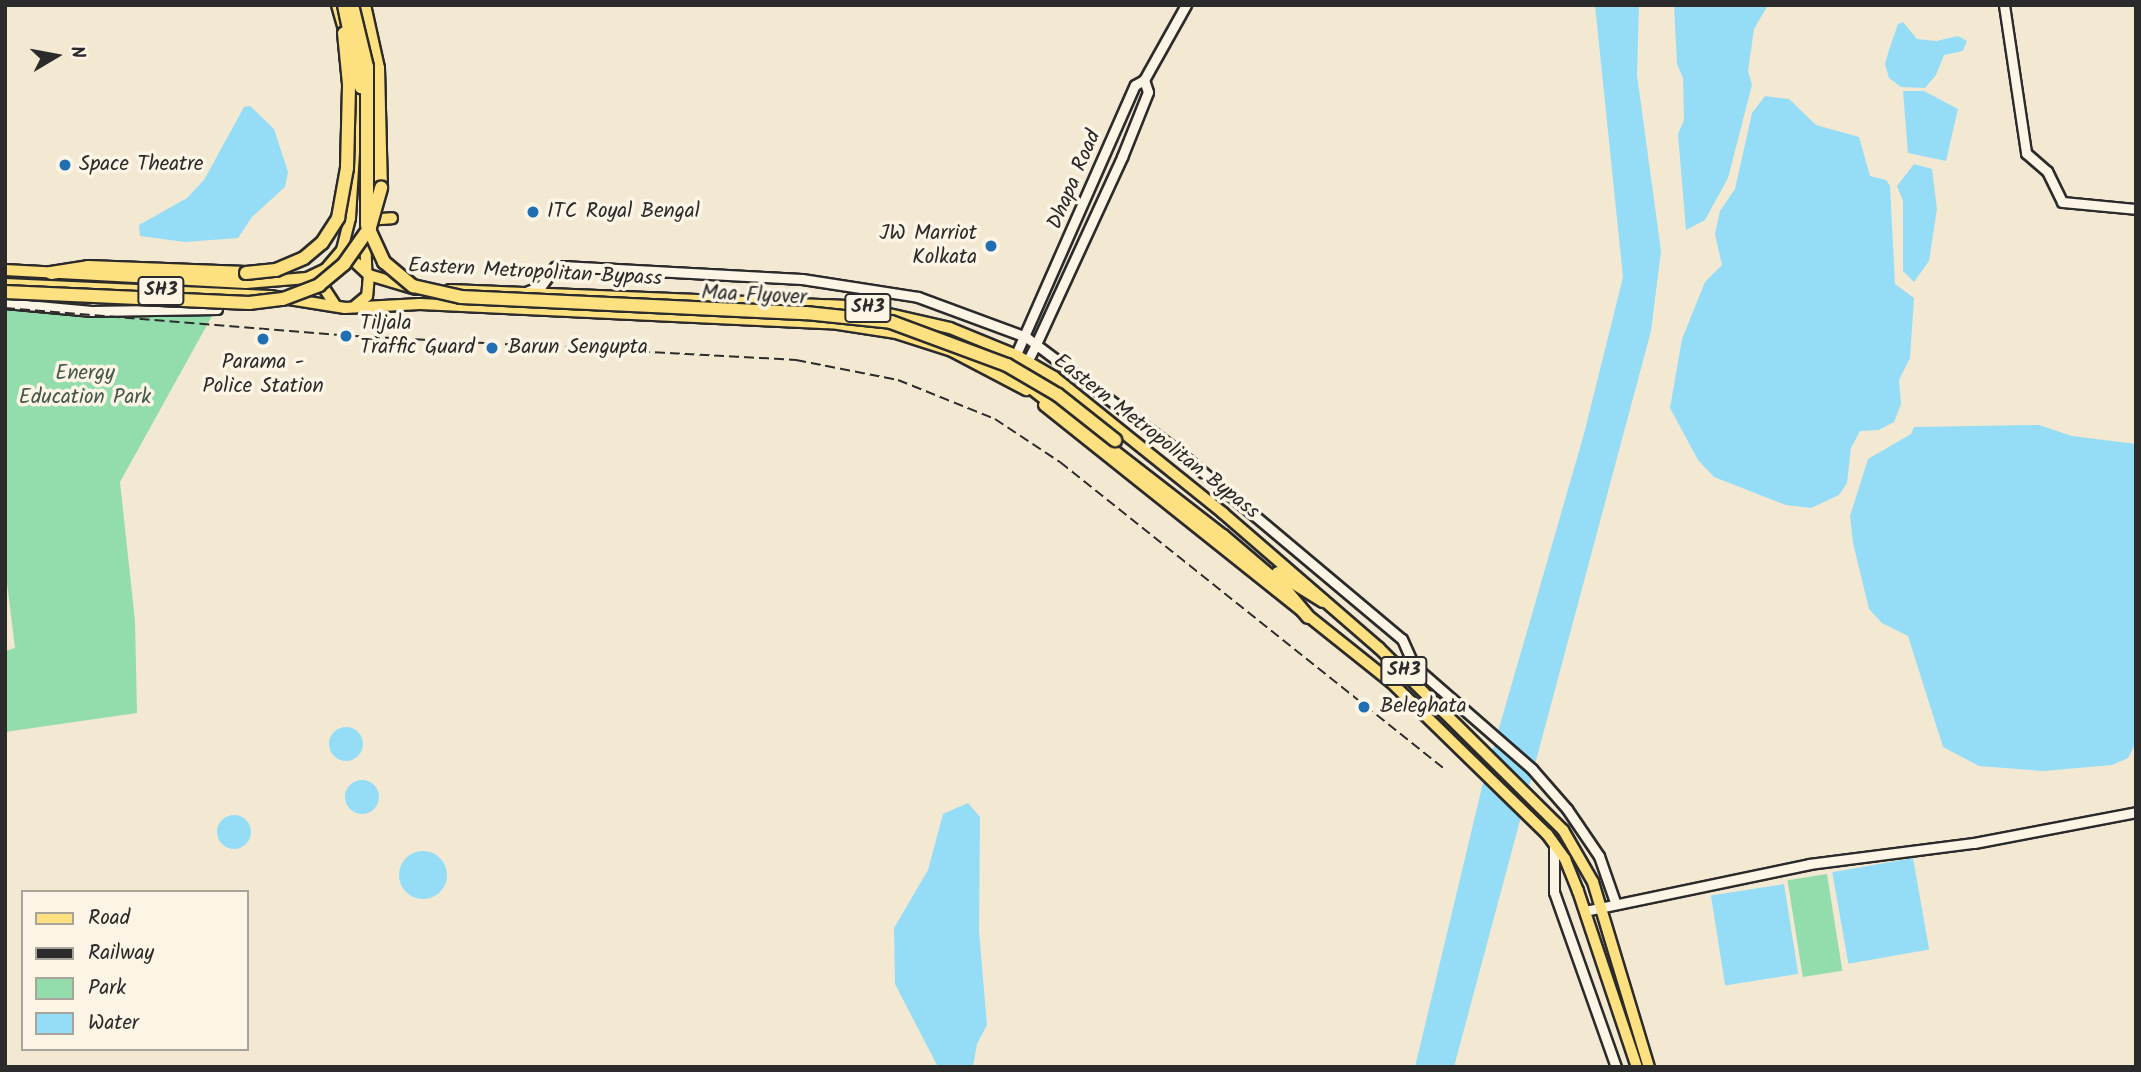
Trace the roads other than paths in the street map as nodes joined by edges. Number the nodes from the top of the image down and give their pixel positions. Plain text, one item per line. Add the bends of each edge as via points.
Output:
1 (340, 5) edge
2 (354, 5) edge
3 (364, 5) edge
4 (1186, 5) edge
5 (2000, 7) edge
6 (1144, 80) junction
7 (2136, 209) edge
8 (393, 218) dead end
9 (366, 220) junction
10 (329, 266) junction
11 (5, 270) edge
12 (51, 272) junction
13 (367, 273) junction
14 (5, 284) edge
15 (5, 292) edge
16 (525, 293) junction
17 (5, 303) edge
18 (336, 306) junction
19 (354, 307) junction
20 (216, 309) dead end
21 (1026, 337) junction
22 (1037, 344) junction
23 (1022, 359) junction
24 (1006, 377) junction
25 (1115, 445) junction
26 (1323, 601) junction
27 (1308, 617) junction
28 (2136, 812) edge
29 (1554, 842) junction
30 (1615, 902) junction
31 (1600, 907) junction
32 (1585, 911) junction
33 (1616, 1067) edge
34 (1637, 1067) edge
35 (1649, 1067) edge

1 - 10 main road via 353,66 356,119 350,218 342,250
1 - 12 highway, bridge via 349,75 347,168 341,209 322,243 299,262 260,272 88,267
1 - 25 highway, Maa Flyover, bridge via 361,93 359,221 369,251 396,282 445,302 734,313 839,321 914,333 1019,378
2 - 9 main road via 373,82
2 - 25 highway, Maa Flyover, bridge via 368,67 368,225 380,255 402,280 461,297 792,312 891,322 1007,365 1058,395
3 - 15 highway, bridge via 379,85 381,188 367,232 332,276 304,292 260,302
4 - 6 street, Dhapa Road
5 - 7 street via 2026,153 2047,171 2062,202
6 - 21 street, Dhapa Road via 1135,85
6 - 22 street via 1148,92 1122,157
8 - 9 main road
9 - 13 main road
10 - 12 main road, SH3 via 307,278 246,283
10 - 13 main road, SH3 via 354,261
10 - 18 main road via 322,285
11 - 12 main road, SH3
13 - 16 main road, Eastern Metropolitan Bypass / SH3 via 418,289
13 - 19 main road via 367,296
14 - 18 main road, SH3 via 317,301
16 - 21 street via 541,286 555,267 562,266 802,279 918,297
16 - 23 main road, Eastern Metropolitan Bypass / SH3 via 853,306 927,320
17 - 20 street via 92,311
18 - 19 main road, SH3
19 - 24 main road, SH3 via 420,304 838,324 929,343
21 - 22 street
21 - 23 street, Dhapa Road
22 - 23 street
22 - 30 street via 1174,448 1402,639 1414,666 1532,769 1567,809 1599,856
23 - 24 street, Dhapa Road
23 - 26 main road, Eastern Metropolitan Bypass / SH3 via 1078,394
24 - 27 main road, Eastern Metropolitan Bypass / SH3
25 - 26 highway, Maa Flyover via 1264,562
25 - 27 highway, Maa Flyover via 1283,587
26 - 31 main road, Eastern Metropolitan Bypass / SH3 via 1396,663 1550,816 1583,858
27 - 29 main road, Eastern Metropolitan Bypass / SH3 via 1391,682
28 - 30 street via 1974,843 1809,864
29 - 32 main road, SH3
29 - 33 street via 1555,892
30 - 31 street
31 - 32 street
31 - 35 main road, Eastern Metropolitan Bypass / SH3
32 - 34 main road, SH3

